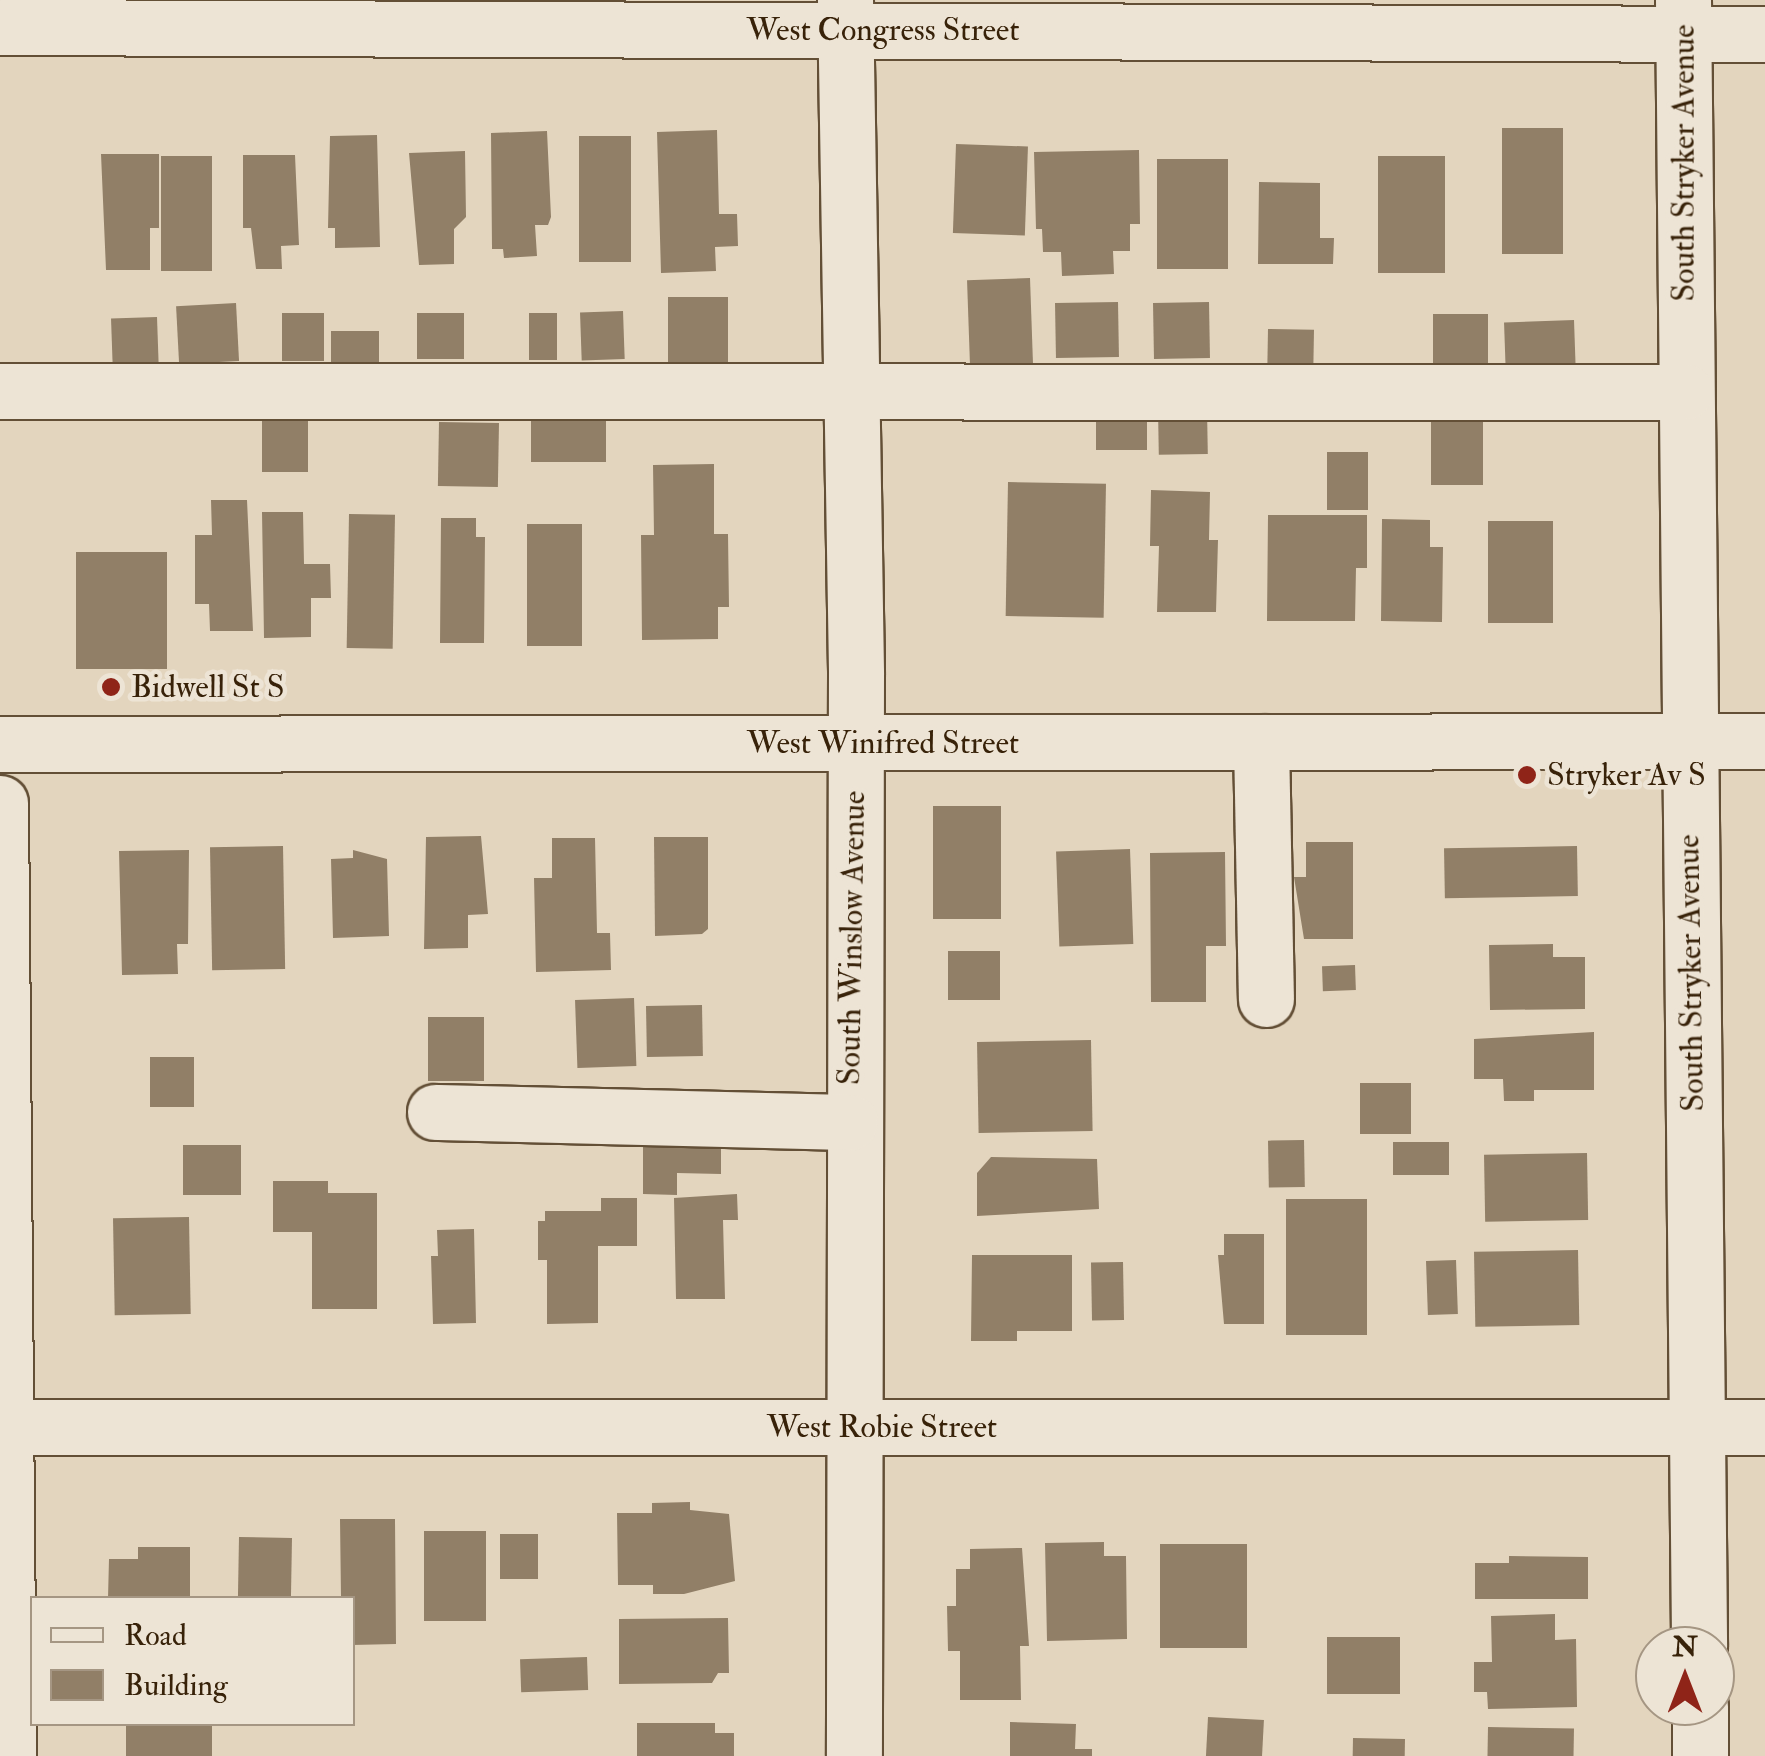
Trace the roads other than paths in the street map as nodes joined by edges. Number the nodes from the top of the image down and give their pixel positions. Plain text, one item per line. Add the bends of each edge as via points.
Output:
1 (845, 15) edge
2 (1683, 17) edge
3 (0, 27) edge
4 (1765, 34) edge
5 (0, 391) edge
6 (1685, 392) junction
7 (851, 393) junction
8 (1765, 740) edge
9 (1689, 741) junction
10 (1261, 742) junction
11 (853, 743) junction
12 (0, 744) edge
13 (0, 803) edge
14 (1266, 999) dead end
15 (435, 1112) dead end
16 (850, 1122) junction
17 (852, 1425) junction
18 (1696, 1426) junction
19 (1765, 1426) edge
20 (3, 1428) edge
21 (1698, 1626) edge
22 (1700, 1726) edge
23 (8, 1756) edge
24 (854, 1756) edge
25 (1700, 1756) edge

1 - 2 street, West Congress Street
1 - 3 street, West Congress Street
1 - 7 street, South Winslow Avenue
2 - 4 street, West Congress Street
2 - 6 street, South Stryker Avenue
5 - 7 street
6 - 7 street
6 - 9 street, South Stryker Avenue
7 - 11 street, South Winslow Avenue
8 - 9 street, West Winifred Street
9 - 10 street, West Winifred Street
9 - 18 street, South Stryker Avenue
10 - 11 street, West Winifred Street
10 - 14 street
11 - 12 street, West Winifred Street
11 - 16 street, South Winslow Avenue
13 - 20 street
15 - 16 street
16 - 17 street, South Winslow Avenue
17 - 18 street, West Robie Street
17 - 20 street, West Robie Street
17 - 24 street, South Winslow Avenue
18 - 19 street, West Robie Street
18 - 21 street, South Stryker Avenue
20 - 23 street
22 - 25 street

